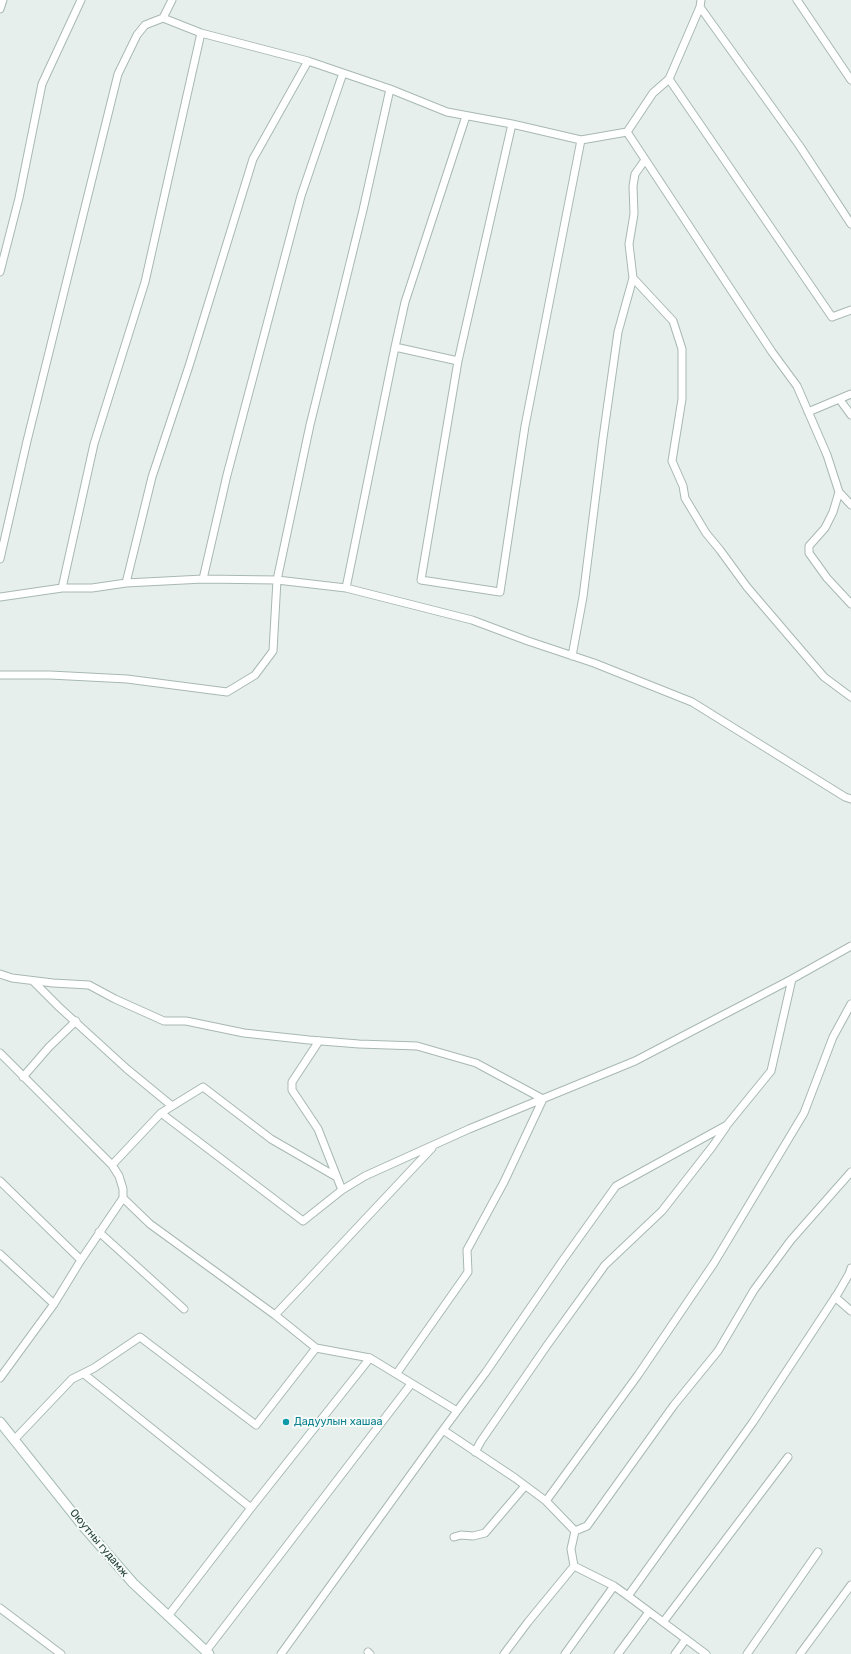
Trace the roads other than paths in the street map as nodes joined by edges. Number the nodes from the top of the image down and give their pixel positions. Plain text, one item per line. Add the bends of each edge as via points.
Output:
1 (3, 0) edge
2 (81, 0) edge
3 (172, 0) edge
4 (797, 0) edge
5 (700, 3) edge
6 (0, 9) edge
7 (163, 18) junction
8 (201, 33) junction
9 (308, 61) junction
10 (343, 73) junction
11 (668, 79) junction
12 (851, 80) edge
13 (390, 89) junction
14 (466, 116) junction
15 (512, 124) junction
16 (626, 132) junction
17 (581, 140) junction
18 (645, 160) junction
19 (851, 224) edge
20 (0, 272) edge
21 (633, 278) junction
22 (851, 310) edge
23 (395, 347) junction
24 (458, 360) junction
25 (851, 394) edge
26 (840, 400) junction
27 (808, 412) junction
28 (851, 415) edge
29 (839, 492) junction
30 (851, 505) edge
31 (0, 559) edge
32 (203, 579) junction
33 (277, 580) junction
34 (126, 583) junction
35 (62, 588) junction
36 (346, 588) junction
37 (0, 597) edge
38 (851, 604) edge
39 (572, 656) junction
40 (0, 675) edge
41 (851, 697) edge
42 (851, 799) edge
43 (851, 946) edge
44 (0, 974) edge
45 (792, 979) junction
46 (33, 981) junction
47 (851, 1004) edge
48 (76, 1022) junction
49 (319, 1041) junction
50 (0, 1053) edge
51 (23, 1077) junction
52 (543, 1099) junction
53 (172, 1106) junction
54 (161, 1112) junction
55 (727, 1125) junction
56 (435, 1145) junction
57 (112, 1165) junction
58 (851, 1172) edge
59 (335, 1176) junction
60 (0, 1181) edge
61 (342, 1190) junction
62 (123, 1198) junction
63 (99, 1232) junction
64 (0, 1254) edge
65 (80, 1260) junction
66 (851, 1268) edge
67 (835, 1297) junction
68 (54, 1304) junction
69 (184, 1309) dead end
70 (851, 1311) edge
71 (275, 1315) junction
72 (316, 1348) junction
73 (370, 1358) junction
74 (397, 1373) junction
75 (84, 1374) junction
76 (0, 1378) edge
77 (411, 1384) junction
78 (456, 1412) junction
79 (0, 1422) edge
80 (443, 1430) junction
81 (14, 1440) junction
82 (475, 1452) junction
83 (788, 1457) dead end
84 (525, 1486) junction
85 (546, 1501) junction
86 (251, 1508) junction
87 (576, 1531) junction
88 (454, 1537) dead end
89 (818, 1552) dead end
90 (574, 1566) junction
91 (851, 1585) edge
92 (614, 1586) junction
93 (628, 1596) junction
94 (0, 1608) edge
95 (649, 1612) junction
96 (168, 1616) junction
97 (664, 1621) junction
98 (686, 1639) junction
99 (208, 1653) edge
100 (61, 1654) edge
101 (281, 1654) edge
102 (504, 1654) edge
103 (565, 1654) edge
104 (618, 1654) edge
105 (675, 1654) edge
106 (706, 1654) edge
107 (747, 1654) edge
108 (800, 1654) edge

1 - 6 street
2 - 20 street via 42,84 19,198
3 - 7 street
4 - 12 street
5 - 11 street
5 - 19 street
7 - 8 street
7 - 31 street via 145,25 137,35 118,74
8 - 9 street
8 - 35 street via 145,282 94,444
9 - 10 street
9 - 34 street via 252,160 152,477
10 - 13 street
10 - 32 street via 301,196
11 - 16 street via 653,93
11 - 22 street via 832,317
13 - 14 street via 447,112
13 - 33 street via 310,425
14 - 15 street
14 - 23 street via 405,302
15 - 17 street
15 - 24 street
16 - 17 street
16 - 18 street
17 - 24 street via 526,426 500,592 420,580
18 - 21 street via 635,174 633,186 634,214 629,244
18 - 27 street via 797,386
21 - 39 street via 618,332 583,597
21 - 41 street via 673,321 682,349 682,398 672,461 683,486 685,498 706,533 747,587 824,677
23 - 24 street
23 - 36 street
25 - 26 street
26 - 27 street
26 - 28 street
27 - 29 street via 827,455
29 - 30 street
29 - 38 street via 833,512 825,528 809,546 809,553
32 - 33 street
32 - 34 street
33 - 36 street
33 - 40 street via 273,651 255,675 226,692 126,679
34 - 35 street via 92,588
35 - 37 street
36 - 39 street via 472,620
39 - 42 street via 692,702 845,798
43 - 45 street
44 - 46 street
45 - 52 street via 635,1061
45 - 55 street via 771,1071
46 - 48 street
46 - 49 street via 89,985 164,1021 186,1021 244,1033
47 - 85 street via 834,1037 804,1114 714,1263 638,1375
48 - 51 street via 49,1047
48 - 53 street
49 - 52 street via 416,1046 476,1063
49 - 59 street via 292,1082 292,1090 318,1130
50 - 51 street
51 - 57 street
52 - 56 street
52 - 74 street via 504,1182 467,1250 468,1272
53 - 54 street
53 - 59 street via 203,1087 271,1139
54 - 57 street
54 - 61 street via 303,1221
55 - 78 street via 616,1186
55 - 82 street via 662,1211 605,1265 543,1350
56 - 61 street via 365,1176
56 - 71 street
57 - 62 street via 119,1176
58 - 87 street via 791,1240 754,1290 718,1351 674,1405 586,1526
59 - 61 street
60 - 65 street
62 - 63 street
62 - 71 street via 150,1224
63 - 65 street
63 - 69 street
64 - 68 street
65 - 68 street
66 - 67 street
67 - 70 street
67 - 93 street via 753,1422
68 - 76 street
71 - 72 street
72 - 73 street
72 - 75 street via 256,1425 140,1337
73 - 74 street
73 - 86 street
74 - 77 street
75 - 81 street via 72,1379
75 - 86 street
77 - 78 street
77 - 99 street
78 - 80 street
79 - 81 street, Оюутны гудамж
80 - 82 street
80 - 101 street
81 - 96 street, Оюутны гудамж via 83,1526 133,1583
82 - 84 street
83 - 97 street
84 - 85 street
84 - 88 street via 485,1534
85 - 87 street
86 - 96 street
87 - 90 street via 571,1549
89 - 107 street
90 - 92 street
90 - 102 street
91 - 108 street
92 - 93 street
92 - 103 street
93 - 95 street
94 - 100 street
95 - 97 street
95 - 104 street
96 - 99 street, Оюутны гудамж
97 - 98 street
98 - 105 street
98 - 106 street

